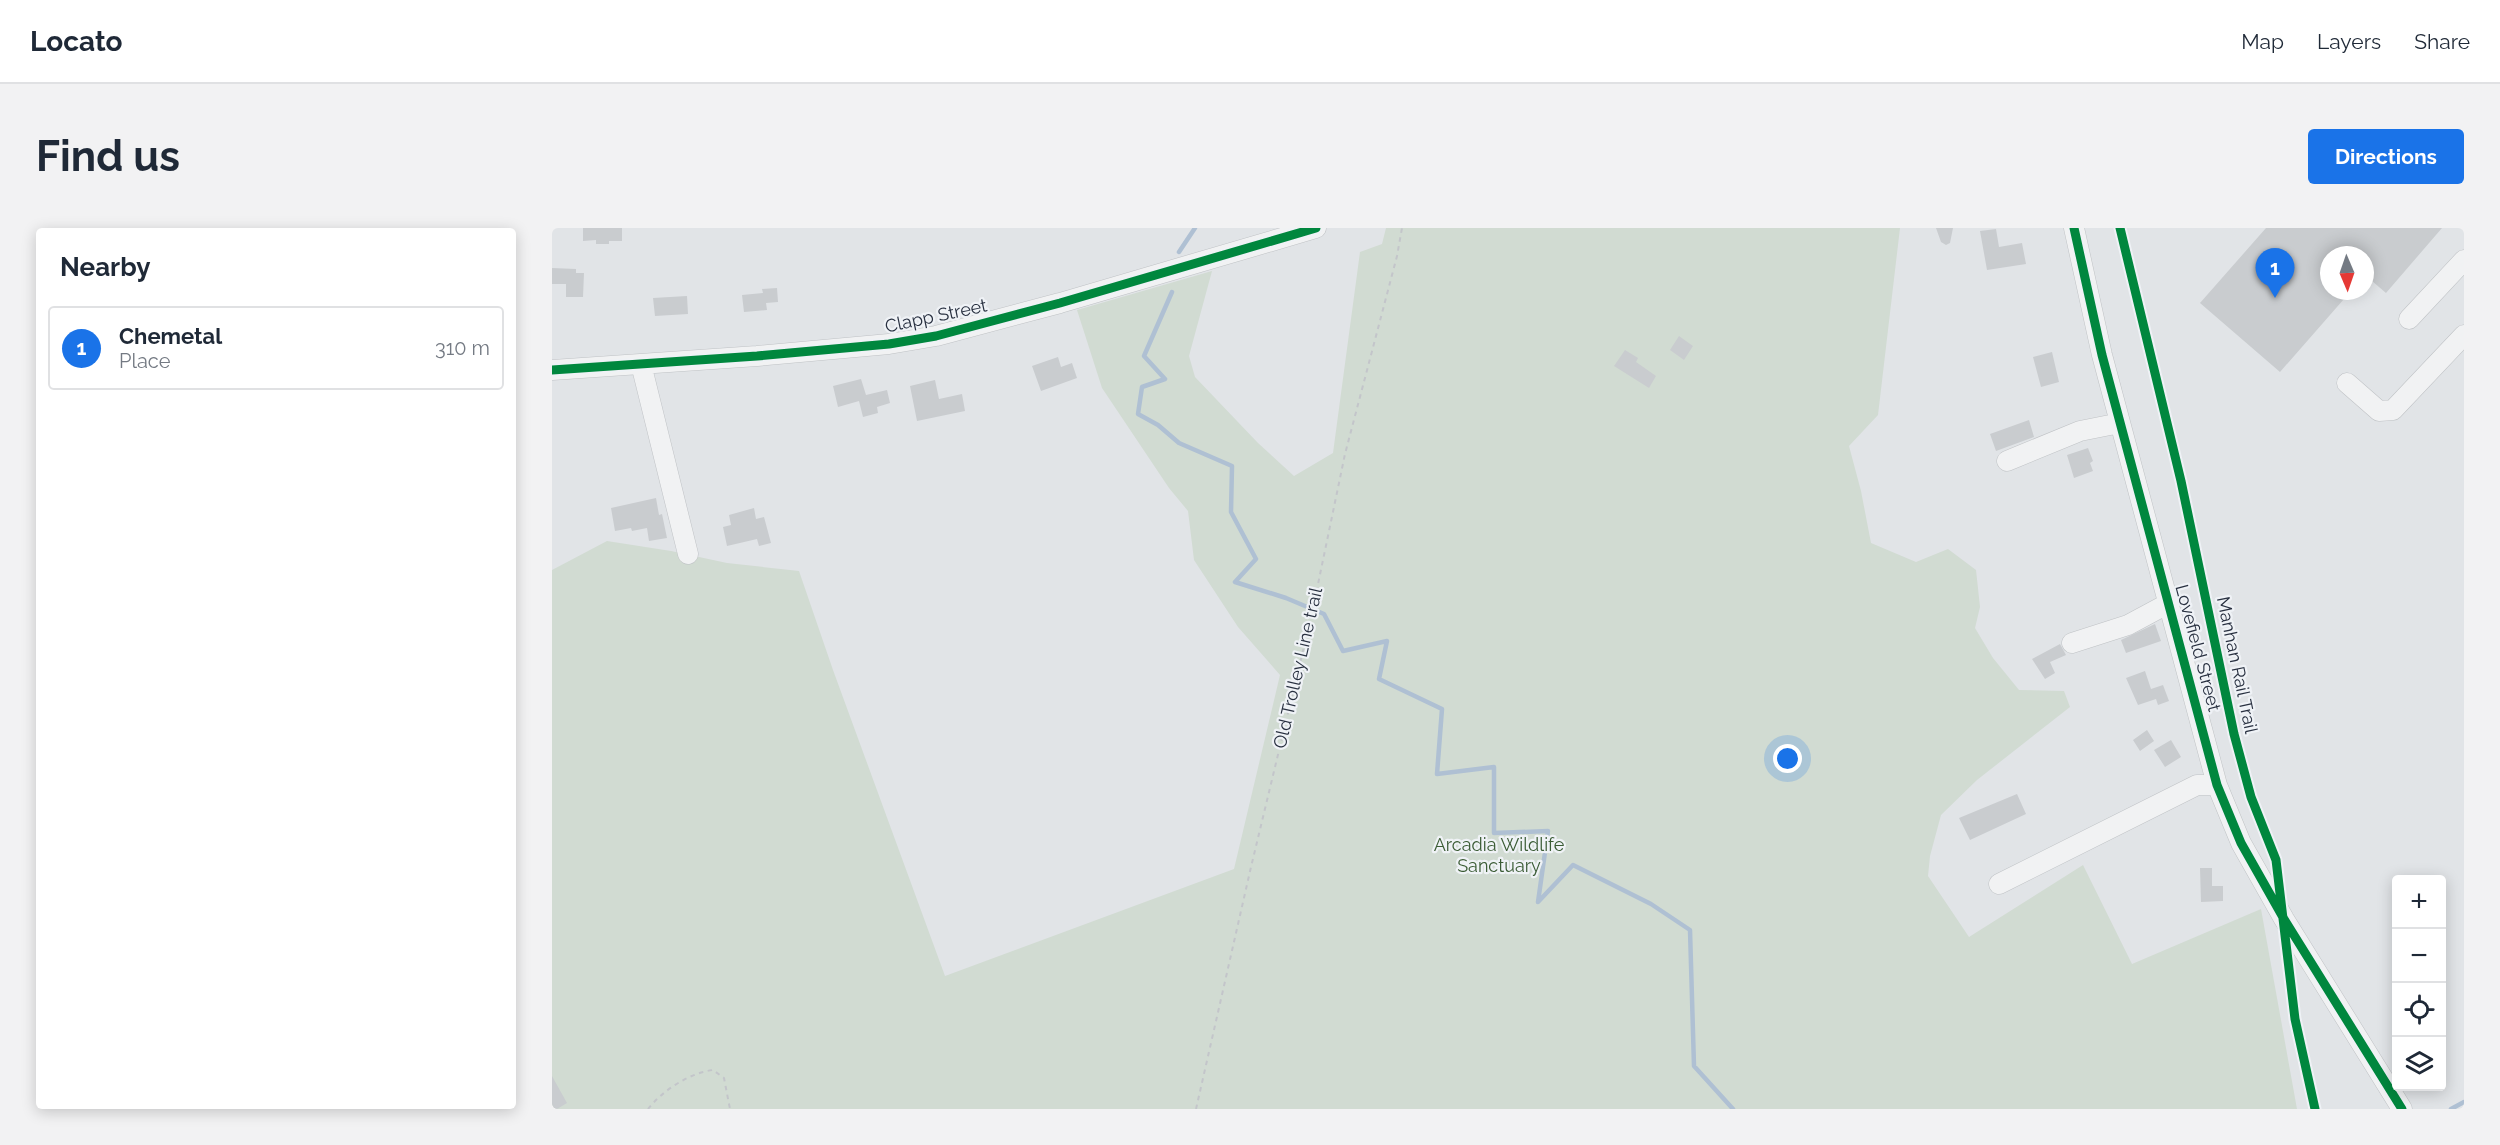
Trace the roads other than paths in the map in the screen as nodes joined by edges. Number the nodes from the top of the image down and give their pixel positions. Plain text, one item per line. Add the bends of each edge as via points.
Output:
1 (1316, 228) edge
2 (2074, 228) edge
3 (2464, 260) edge
4 (2409, 319) dead end
5 (2464, 335) edge
6 (641, 364) junction
7 (552, 370) edge
8 (2347, 383) dead end
9 (2120, 423) junction
10 (2007, 461) dead end
11 (688, 554) dead end
12 (2169, 603) junction
13 (2072, 643) dead end
14 (2217, 785) junction
15 (1999, 884) dead end
16 (2402, 1109) edge

1 - 6 street, Clapp Street via 936,336 758,357
2 - 9 street, Lovefield Street
3 - 4 street
5 - 8 street via 2393,410 2379,411
6 - 7 street, Clapp Street
6 - 11 street
9 - 10 street via 2080,431
9 - 12 street, Lovefield Street
12 - 13 street via 2128,625
12 - 14 street, Lovefield Street
14 - 15 street via 2198,785
14 - 16 street, Lovefield Street via 2241,843 2284,919

